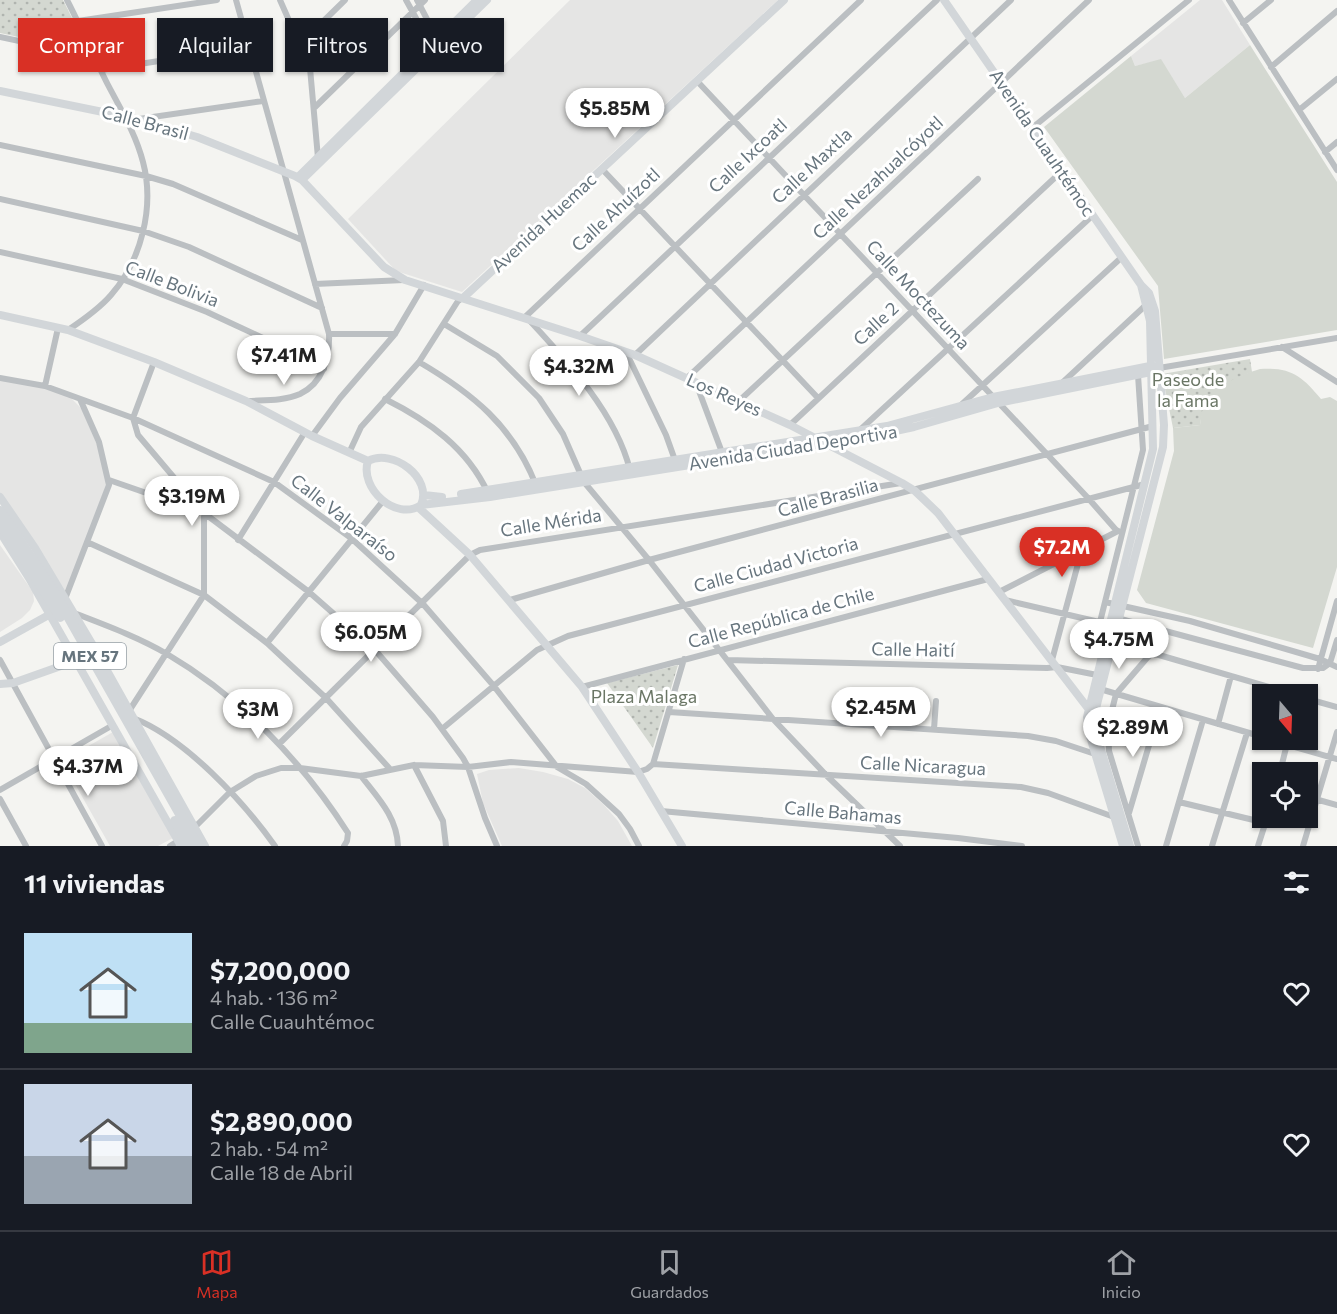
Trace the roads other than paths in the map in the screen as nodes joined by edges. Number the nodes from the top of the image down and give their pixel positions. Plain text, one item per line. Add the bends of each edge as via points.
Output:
1 (67, 0) edge
2 (217, 0) edge
3 (236, 0) edge
4 (280, 0) edge
5 (345, 0) edge
6 (406, 0) edge
7 (477, 0) edge
8 (487, 0) edge
9 (784, 0) edge
10 (861, 0) edge
11 (937, 0) edge
12 (944, 0) edge
13 (1011, 0) edge
14 (1089, 0) edge
15 (1189, 0) edge
16 (1229, 0) edge
17 (1270, 0) edge
18 (420, 2) edge
19 (1337, 11) edge
20 (413, 12) junction
21 (76, 18) edge
22 (98, 18) edge
23 (241, 18) edge
24 (288, 18) edge
25 (327, 18) edge
26 (417, 18) edge
27 (426, 18) edge
28 (461, 18) edge
29 (467, 18) edge
30 (1243, 23) junction
31 (0, 37) edge
32 (970, 38) junction
33 (18, 41) edge
34 (1271, 67) junction
35 (102, 72) edge
36 (255, 72) edge
37 (310, 72) edge
38 (410, 72) edge
39 (1337, 79) edge
40 (697, 81) junction
41 (1001, 82) junction
42 (0, 91) edge
43 (263, 101) junction
44 (314, 108) junction
45 (1299, 110) junction
46 (123, 115) junction
47 (137, 119) junction
48 (733, 120) junction
49 (1032, 128) junction
50 (1337, 142) edge
51 (0, 145) edge
52 (1325, 152) junction
53 (768, 157) junction
54 (319, 161) junction
55 (602, 169) junction
56 (1337, 170) edge
57 (1062, 171) junction
58 (284, 173) junction
59 (146, 176) junction
60 (300, 179) junction
61 (978, 179) dead end
62 (804, 195) junction
63 (0, 199) edge
64 (640, 208) junction
65 (1092, 216) junction
66 (143, 231) junction
67 (840, 234) junction
68 (302, 240) junction
69 (675, 246) junction
70 (0, 252) edge
71 (1122, 257) junction
72 (877, 273) junction
73 (122, 279) junction
74 (405, 280) junction
75 (710, 283) junction
76 (315, 284) junction
77 (424, 285) junction
78 (463, 298) junction
79 (1150, 302) junction
80 (322, 308) junction
81 (912, 311) junction
82 (0, 315) edge
83 (527, 319) junction
84 (746, 321) junction
85 (444, 324) junction
86 (58, 328) junction
87 (68, 330) junction
88 (329, 334) junction
89 (395, 334) junction
90 (580, 336) junction
91 (1337, 338) edge
92 (1282, 348) junction
93 (948, 349) junction
94 (630, 353) junction
95 (783, 360) junction
96 (154, 362) junction
97 (419, 362) junction
98 (324, 369) junction
99 (1153, 369) junction
100 (1138, 375) junction
101 (0, 378) edge
102 (687, 378) junction
103 (696, 382) junction
104 (1337, 382) edge
105 (1062, 383) junction
106 (45, 386) junction
107 (982, 386) junction
108 (818, 398) junction
109 (80, 399) junction
110 (385, 399) junction
111 (996, 400) junction
112 (246, 401) junction
113 (739, 401) junction
114 (959, 407) junction
115 (133, 418) junction
116 (790, 424) junction
117 (1153, 426) junction
118 (1143, 428) junction
119 (860, 431) junction
120 (309, 434) junction
121 (814, 438) junction
122 (825, 444) junction
123 (349, 453) junction
124 (1048, 455) junction
125 (723, 456) junction
126 (368, 461) junction
127 (676, 463) junction
128 (631, 471) junction
129 (582, 478) junction
130 (109, 480) junction
131 (274, 482) junction
132 (902, 483) junction
133 (1145, 484) junction
134 (537, 486) junction
135 (1135, 486) junction
136 (915, 491) junction
137 (488, 494) junction
138 (424, 495) junction
139 (0, 497) edge
140 (1088, 498) junction
141 (383, 501) junction
142 (420, 506) junction
143 (0, 511) edge
144 (204, 513) junction
145 (0, 524) edge
146 (621, 527) junction
147 (1119, 531) junction
148 (0, 532) edge
149 (953, 533) junction
150 (351, 538) junction
151 (238, 540) junction
152 (87, 542) junction
153 (1082, 549) junction
154 (470, 555) junction
155 (649, 560) junction
156 (988, 579) junction
157 (309, 592) junction
158 (999, 592) junction
159 (204, 595) junction
160 (65, 599) junction
161 (510, 600) junction
162 (1005, 600) junction
163 (1337, 601) edge
164 (1105, 602) junction
165 (423, 604) junction
166 (685, 605) junction
167 (1119, 605) junction
168 (74, 613) junction
169 (1102, 613) junction
170 (49, 614) junction
171 (1065, 614) junction
172 (1115, 621) junction
173 (1100, 622) junction
174 (1337, 640) edge
175 (0, 642) edge
176 (91, 642) junction
177 (267, 643) junction
178 (547, 644) junction
179 (375, 650) junction
180 (720, 650) junction
181 (166, 653) junction
182 (684, 659) junction
183 (1320, 659) junction
184 (0, 660) edge
185 (728, 660) junction
186 (75, 662) junction
187 (1055, 663) junction
188 (1330, 663) junction
189 (1337, 667) edge
190 (1318, 669) junction
191 (1097, 675) junction
192 (1231, 676) junction
193 (13, 683) junction
194 (0, 684) edge
195 (1259, 684) edge
196 (493, 685) junction
197 (582, 687) junction
198 (1100, 689) junction
199 (1116, 694) junction
200 (122, 698) junction
201 (326, 698) junction
202 (936, 701) dead end
203 (1318, 702) edge
204 (1337, 707) edge
205 (1160, 708) junction
206 (105, 712) junction
207 (669, 712) junction
208 (1091, 713) junction
209 (131, 714) junction
210 (773, 719) junction
211 (1203, 720) junction
212 (1218, 724) junction
213 (113, 725) junction
214 (442, 729) junction
215 (934, 729) junction
216 (1337, 732) edge
217 (1248, 733) junction
218 (1252, 734) edge
219 (280, 743) junction
220 (1307, 750) edge
221 (1095, 754) junction
222 (1334, 758) edge
223 (54, 759) junction
224 (654, 764) junction
225 (414, 765) junction
226 (468, 767) junction
227 (557, 767) junction
228 (300, 768) junction
229 (390, 770) junction
230 (638, 772) junction
231 (361, 776) junction
232 (827, 776) junction
233 (0, 790) edge
234 (230, 792) junction
235 (1318, 798) edge
236 (0, 799) edge
237 (1318, 800) edge
238 (1179, 802) junction
239 (1337, 805) edge
240 (171, 808) junction
241 (661, 811) junction
242 (1223, 813) junction
243 (1128, 814) junction
244 (1114, 818) junction
245 (1252, 818) edge
246 (195, 827) junction
247 (1264, 828) edge
248 (1309, 828) edge
249 (885, 832) junction
250 (182, 844) edge
251 (26, 846) edge
252 (102, 846) edge
253 (170, 846) edge
254 (198, 846) edge
255 (205, 846) edge
256 (275, 846) edge
257 (344, 846) edge
258 (398, 846) edge
259 (446, 846) edge
260 (497, 846) edge
261 (639, 846) edge
262 (682, 846) edge
263 (900, 846) edge
264 (1022, 846) edge
265 (1123, 846) edge
266 (1130, 846) edge
267 (1138, 846) edge
268 (1166, 846) edge
269 (1212, 846) edge
270 (1258, 846) edge
271 (1304, 846) edge

1 - 21 street
2 - 22 street
3 - 23 street
4 - 24 street
5 - 25 street
6 - 20 street
7 - 28 street
8 - 29 street
9 - 40 street, Avenida Huemac
10 - 48 street, Calle Ahuízotl
11 - 53 street, Calle Ixcoatl
12 - 32 street, Avenida Cuauhtémoc
13 - 32 street, Calle Maxtla
14 - 41 street, Calle Nezahualcóyotl
15 - 49 street
16 - 30 street
17 - 30 street
18 - 20 street
18 - 27 street
19 - 34 street
20 - 26 street
20 - 44 street
30 - 34 street
31 - 33 street
32 - 41 street, Avenida Cuauhtémoc
32 - 62 street, Calle Maxtla
34 - 45 street
35 - 46 street
36 - 43 street
37 - 44 street
38 - 54 street
39 - 45 street
40 - 48 street, Calle Moctezuma
40 - 55 street, Avenida Huemac
41 - 49 street, Avenida Cuauhtémoc
41 - 67 street, Calle Nezahualcóyotl
42 - 46 street, Calle Brasil
43 - 47 street
43 - 58 street
44 - 54 street
45 - 52 street
46 - 47 street, Calle Brasil
46 - 59 street
47 - 58 street, Calle Brasil via 205,140
48 - 53 street, Calle Moctezuma
48 - 64 street, Calle Ahuízotl
49 - 57 street, Avenida Cuauhtémoc
50 - 52 street
51 - 59 street
52 - 56 street
53 - 62 street, Calle Moctezuma
53 - 69 street, Calle Ixcoatl
54 - 60 street
55 - 64 street
55 - 78 street, Avenida Huemac
57 - 65 street, Avenida Cuauhtémoc
57 - 81 street, Calle 2
58 - 60 street, Los Reyes
58 - 68 street
59 - 66 street via 148,196
59 - 68 street via 177,185
60 - 74 street, Los Reyes via 384,267
61 - 72 street
62 - 67 street, Calle Moctezuma
62 - 75 street, Calle Maxtla
63 - 66 street
64 - 69 street
64 - 83 street, Calle Ahuízotl
65 - 71 street, Avenida Cuauhtémoc
65 - 93 street
66 - 73 street
66 - 80 street via 189,247
67 - 72 street, Calle Moctezuma
67 - 84 street, Calle Nezahualcóyotl
68 - 76 street
69 - 75 street
69 - 90 street, Calle Ixcoatl
70 - 73 street, Calle Bolivia
71 - 79 street, Avenida Cuauhtémoc
71 - 107 street
72 - 81 street, Calle Moctezuma
72 - 95 street
73 - 87 street via 100,307
73 - 98 street, Calle Bolivia via 207,312
74 - 76 street
74 - 77 street, Los Reyes
75 - 84 street
75 - 94 street, Calle Maxtla
76 - 80 street
77 - 78 street, Los Reyes
77 - 89 street
78 - 83 street, Los Reyes
78 - 85 street
79 - 99 street, Avenida Cuauhtémoc
79 - 105 street
80 - 88 street
81 - 93 street, Calle Moctezuma
81 - 108 street, Calle 2
82 - 86 street
83 - 90 street, Los Reyes
83 - 128 street via 558,351 597,404 620,440
84 - 95 street
84 - 102 street, Calle Nezahualcóyotl
85 - 97 street
85 - 129 street via 497,356 517,374 554,418
86 - 87 street
86 - 106 street
87 - 96 street
88 - 89 street
88 - 98 street via 330,349
89 - 120 street
90 - 94 street, Los Reyes
91 - 92 street, Avenida Ciudad Deportiva
92 - 99 street, Avenida Ciudad Deportiva
92 - 104 street
93 - 107 street, Calle Moctezuma
93 - 119 street
94 - 102 street, Los Reyes
94 - 127 street
95 - 108 street
95 - 113 street
96 - 112 street
96 - 115 street
97 - 110 street
97 - 134 street via 482,405 515,443
98 - 112 street via 299,394
99 - 100 street, Avenida Ciudad Deportiva
99 - 105 street, Avenida Ciudad Deportiva
99 - 117 street
99 - 167 street via 1164,425 1163,447
100 - 111 street, Avenida Ciudad Deportiva
100 - 118 street
101 - 106 street, Calle Valparaíso
102 - 103 street, Los Reyes
103 - 113 street, Los Reyes
103 - 125 street
105 - 111 street, Avenida Ciudad Deportiva
106 - 109 street, Calle Valparaíso
107 - 111 street, Calle Moctezuma
107 - 114 street
108 - 116 street, Calle 2
109 - 115 street, Calle Valparaíso
109 - 130 street via 99,442
110 - 123 street via 358,432
110 - 137 street via 433,426 453,443 479,475
111 - 114 street, Avenida Ciudad Deportiva
111 - 122 street, Avenida Ciudad Deportiva via 914,427
111 - 124 street, Calle Moctezuma
112 - 120 street
113 - 116 street, Los Reyes
114 - 119 street, Avenida Ciudad Deportiva
115 - 131 street, Calle Valparaíso
115 - 144 street via 138,435
116 - 121 street, Los Reyes
117 - 118 street, Calle Brasilia
117 - 133 street via 1153,449
118 - 124 street, Calle Brasilia
118 - 135 street via 1143,450
119 - 121 street, Avenida Ciudad Deportiva
120 - 123 street
120 - 131 street
121 - 122 street, Los Reyes
121 - 125 street, Avenida Ciudad Deportiva
122 - 125 street, Avenida Ciudad Deportiva
122 - 132 street, Los Reyes
123 - 126 street
124 - 136 street, Calle Brasilia
124 - 140 street, Calle Moctezuma
125 - 127 street, Avenida Ciudad Deportiva
126 - 138 street via 381,456 398,460 414,474
126 - 141 street via 370,485
127 - 128 street, Avenida Ciudad Deportiva
128 - 129 street, Avenida Ciudad Deportiva
129 - 134 street, Avenida Ciudad Deportiva
129 - 146 street
130 - 144 street
130 - 152 street
131 - 150 street, Calle Valparaíso
131 - 151 street
132 - 136 street, Los Reyes
132 - 146 street, Calle Mérida
133 - 135 street, Calle Ciudad Victoria
133 - 167 street
134 - 137 street, Avenida Ciudad Deportiva
135 - 140 street, Calle Ciudad Victoria
135 - 147 street
136 - 149 street, Los Reyes
136 - 155 street, Calle Brasilia
137 - 138 street, Avenida Ciudad Deportiva
137 - 142 street, Avenida Ciudad Deportiva
138 - 142 street
139 - 160 street
140 - 147 street, Calle Moctezuma
140 - 149 street, Calle Ciudad Victoria
141 - 142 street via 395,507
141 - 150 street
142 - 154 street
143 - 240 highway, MEX 57 via 56,595
144 - 151 street
144 - 159 street
145 - 240 highway, MEX 57 via 54,606
146 - 154 street, Calle Mérida via 485,548
146 - 155 street
147 - 153 street
147 - 164 street
148 - 170 street
149 - 156 street, Los Reyes
149 - 166 street, Calle Ciudad Victoria
150 - 157 street
150 - 165 street, Calle Valparaíso
151 - 157 street
152 - 159 street
152 - 160 street
153 - 158 street
153 - 171 street
154 - 161 street
154 - 165 street, Calle Mérida
155 - 161 street, Calle Brasilia
155 - 166 street
156 - 158 street, Los Reyes
156 - 180 street, Calle República de Chile
157 - 177 street
157 - 179 street
158 - 162 street, Los Reyes
159 - 177 street
159 - 181 street
160 - 168 street
161 - 178 street
162 - 171 street
162 - 187 street, Los Reyes
163 - 183 street
164 - 167 street
164 - 169 street
165 - 179 street, Calle Mérida
165 - 196 street, Calle Valparaíso
166 - 178 street, Calle Ciudad Victoria
166 - 180 street
167 - 172 street
167 - 183 street
168 - 170 street via 61,610
168 - 176 street
168 - 181 street
169 - 172 street
169 - 173 street
170 - 175 street
170 - 186 street
171 - 173 street
171 - 187 street
172 - 173 street
172 - 190 street
172 - 191 street
172 - 198 street
174 - 188 street
176 - 186 street via 88,652
176 - 200 street
177 - 201 street
178 - 196 street, Calle Ciudad Victoria
178 - 197 street
179 - 201 street, Calle Mérida
179 - 214 street
180 - 182 street, Calle República de Chile
180 - 185 street
181 - 209 street
181 - 219 street via 206,680
182 - 197 street, Calle República de Chile
182 - 207 street
183 - 188 street
183 - 190 street
184 - 193 street
185 - 187 street, Calle Haití via 1047,668
185 - 210 street
186 - 193 street
186 - 206 street
187 - 191 street, Calle Haití
187 - 208 street, Los Reyes
188 - 189 street
188 - 190 street
191 - 208 street
192 - 195 street
192 - 199 street via 1152,654
192 - 212 street
193 - 194 street
193 - 223 street
196 - 214 street, Calle Ciudad Victoria
196 - 227 street, Calle Valparaíso
197 - 230 street
198 - 199 street
198 - 208 street
199 - 205 street
199 - 243 street via 1107,742
200 - 206 street via 108,699
200 - 209 street
201 - 219 street, Calle Mérida
201 - 229 street
202 - 215 street
203 - 204 street
205 - 211 street
205 - 243 street
206 - 213 street
207 - 210 street
207 - 224 street
208 - 221 street via 1087,724
208 - 266 street
209 - 234 street via 162,732
209 - 246 street
210 - 215 street
210 - 232 street
211 - 212 street
211 - 238 street
212 - 217 street
213 - 223 street
213 - 250 street
214 - 226 street
215 - 221 street via 1029,736
216 - 222 street
217 - 218 street
217 - 242 street
219 - 228 street
220 - 222 street
221 - 244 street
222 - 235 street
223 - 233 street
223 - 252 street
224 - 230 street
224 - 232 street, Calle Nicaragua
225 - 226 street
225 - 229 street
225 - 259 street via 443,821
226 - 227 street via 511,762
226 - 260 street
227 - 230 street
227 - 261 street, Calle Valparaíso via 600,795 619,814
228 - 231 street
228 - 234 street via 270,770
228 - 257 street via 348,832
229 - 231 street
230 - 241 street
231 - 258 street via 390,813
232 - 244 street, Calle Nicaragua via 1021,787
232 - 249 street
234 - 246 street
234 - 256 street
236 - 251 street
237 - 239 street
238 - 242 street
238 - 268 street
240 - 250 highway, MEX 57
240 - 254 highway, MEX 57
241 - 249 street, Calle Bahamas
241 - 262 street
242 - 245 street
242 - 269 street
243 - 267 street
244 - 265 street
246 - 255 street
247 - 270 street
248 - 271 street
249 - 263 street
249 - 264 street, Calle Bahamas
250 - 253 street

